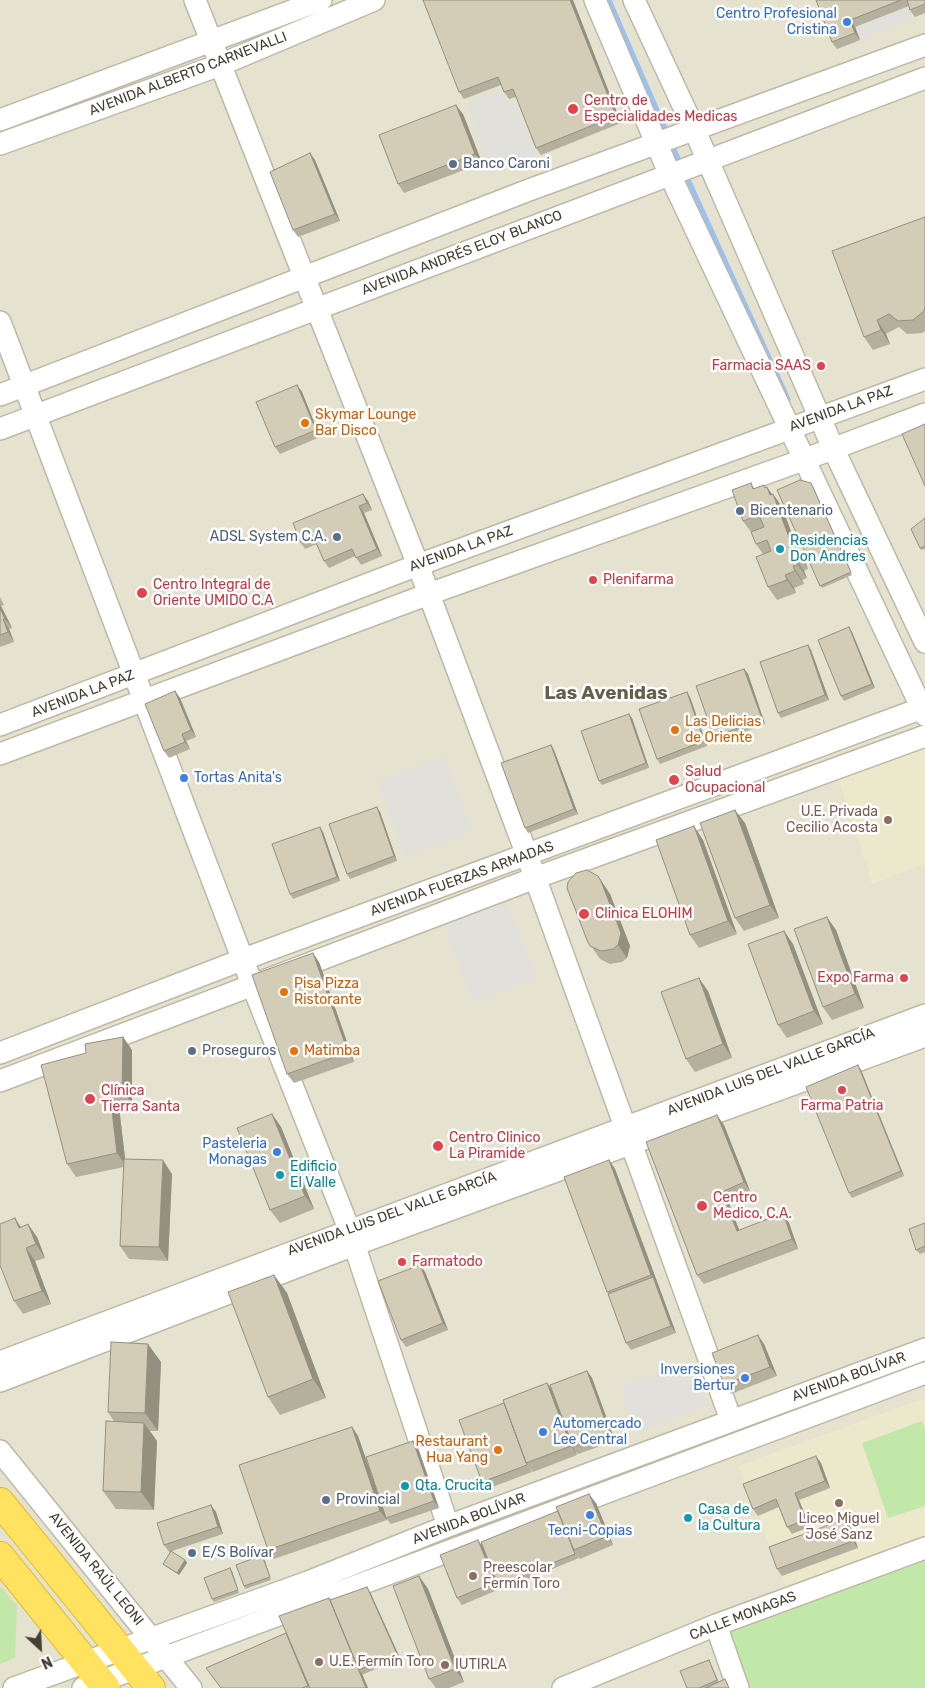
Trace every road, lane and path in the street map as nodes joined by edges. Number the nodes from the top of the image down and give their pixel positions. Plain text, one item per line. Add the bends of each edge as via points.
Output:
1 (195, 0) edge
2 (321, 0) edge
3 (374, 0) edge
4 (595, 0) edge
5 (634, 0) edge
6 (211, 42) junction
7 (925, 45) edge
8 (220, 65) junction
9 (925, 78) edge
10 (0, 120) edge
11 (693, 132) junction
12 (659, 143) junction
13 (0, 144) edge
14 (705, 162) junction
15 (672, 174) junction
16 (303, 276) junction
17 (316, 308) junction
18 (0, 322) edge
19 (925, 379) edge
20 (25, 386) junction
21 (0, 395) edge
22 (925, 414) edge
23 (37, 416) junction
24 (801, 424) junction
25 (0, 430) edge
26 (815, 455) junction
27 (418, 565) junction
28 (428, 594) junction
29 (925, 642) edge
30 (135, 674) junction
31 (144, 699) junction
32 (924, 709) edge
33 (0, 725) edge
34 (925, 736) edge
35 (0, 754) edge
36 (527, 855) junction
37 (535, 878) junction
38 (244, 959) junction
39 (252, 984) junction
40 (925, 1015) edge
41 (925, 1036) edge
42 (0, 1053) edge
43 (0, 1081) edge
44 (629, 1136) junction
45 (352, 1237) junction
46 (925, 1349) edge
47 (0, 1362) edge
48 (925, 1373) edge
49 (0, 1381) edge
50 (731, 1420) junction
51 (0, 1451) edge
52 (0, 1502) edge
53 (448, 1526) junction
54 (925, 1548) edge
55 (0, 1556) edge
56 (716, 1625) junction
57 (150, 1637) junction
58 (166, 1657) junction
59 (135, 1669) edge
60 (94, 1680) edge
61 (14, 1688) edge
62 (191, 1688) edge
63 (563, 1688) edge
64 (738, 1688) edge

1 - 6 street
2 - 6 street, AVENIDA ALBERTO CARNEVALLI
3 - 8 street, AVENIDA ALBERTO CARNEVALLI
4 - 12 street
5 - 11 street
6 - 8 street
6 - 10 street, AVENIDA ALBERTO CARNEVALLI
7 - 11 street
8 - 13 street, AVENIDA ALBERTO CARNEVALLI
8 - 16 street
9 - 14 street, AVENIDA ANDRÉS ELOY BLANCO
11 - 12 street
11 - 14 street
12 - 15 street
12 - 16 street
14 - 15 street, AVENIDA ANDRÉS ELOY BLANCO
14 - 24 street
15 - 17 street, AVENIDA ANDRÉS ELOY BLANCO
15 - 24 street
16 - 17 street
16 - 20 street
17 - 23 street, AVENIDA ANDRÉS ELOY BLANCO
17 - 27 street
18 - 20 street
19 - 24 street, AVENIDA LA PAZ
20 - 21 street
20 - 23 street
22 - 26 street, AVENIDA LA PAZ
23 - 25 street, AVENIDA ANDRÉS ELOY BLANCO
23 - 30 street
24 - 26 street
24 - 26 street
24 - 27 street, AVENIDA LA PAZ
26 - 28 street, AVENIDA LA PAZ
26 - 29 street
26 - 32 street
27 - 28 street
27 - 30 street, AVENIDA LA PAZ
28 - 31 street, AVENIDA LA PAZ
28 - 36 street
30 - 31 street
30 - 33 street, AVENIDA LA PAZ
31 - 35 street, AVENIDA LA PAZ
31 - 38 street
32 - 36 street, AVENIDA FUERZAS ARMADAS
34 - 37 street, AVENIDA FUERZAS ARMADAS
36 - 37 street
36 - 38 street, AVENIDA FUERZAS ARMADAS
37 - 39 street, AVENIDA FUERZAS ARMADAS
37 - 44 street
38 - 39 street
38 - 42 street, AVENIDA FUERZAS ARMADAS
39 - 43 street, AVENIDA FUERZAS ARMADAS
39 - 45 street
40 - 44 street, AVENIDA LUIS DEL VALLE GARCÍA
41 - 44 street, AVENIDA LUIS DEL VALLE GARCÍA
44 - 45 street, AVENIDA LUIS DEL VALLE GARCÍA
44 - 50 street
45 - 47 street, AVENIDA LUIS DEL VALLE GARCÍA
45 - 49 street, AVENIDA LUIS DEL VALLE GARCÍA
45 - 53 street
46 - 50 street, AVENIDA BOLÍVAR
48 - 58 street, AVENIDA BOLÍVAR
50 - 53 street, AVENIDA BOLÍVAR
51 - 57 street, AVENIDA RAÚL LEONI
52 - 59 highway
53 - 57 street, AVENIDA BOLÍVAR via 308,1582
54 - 56 street, CALLE MONAGAS
55 - 60 highway
56 - 63 street, CALLE MONAGAS
56 - 64 street
57 - 58 street, AVENIDA RAÚL LEONI
57 - 59 street, AVENIDA BOLÍVAR
58 - 59 street, AVENIDA BOLÍVAR
58 - 62 street, AVENIDA RAÚL LEONI
59 - 60 street, AVENIDA BOLÍVAR
60 - 61 street, AVENIDA BOLÍVAR

